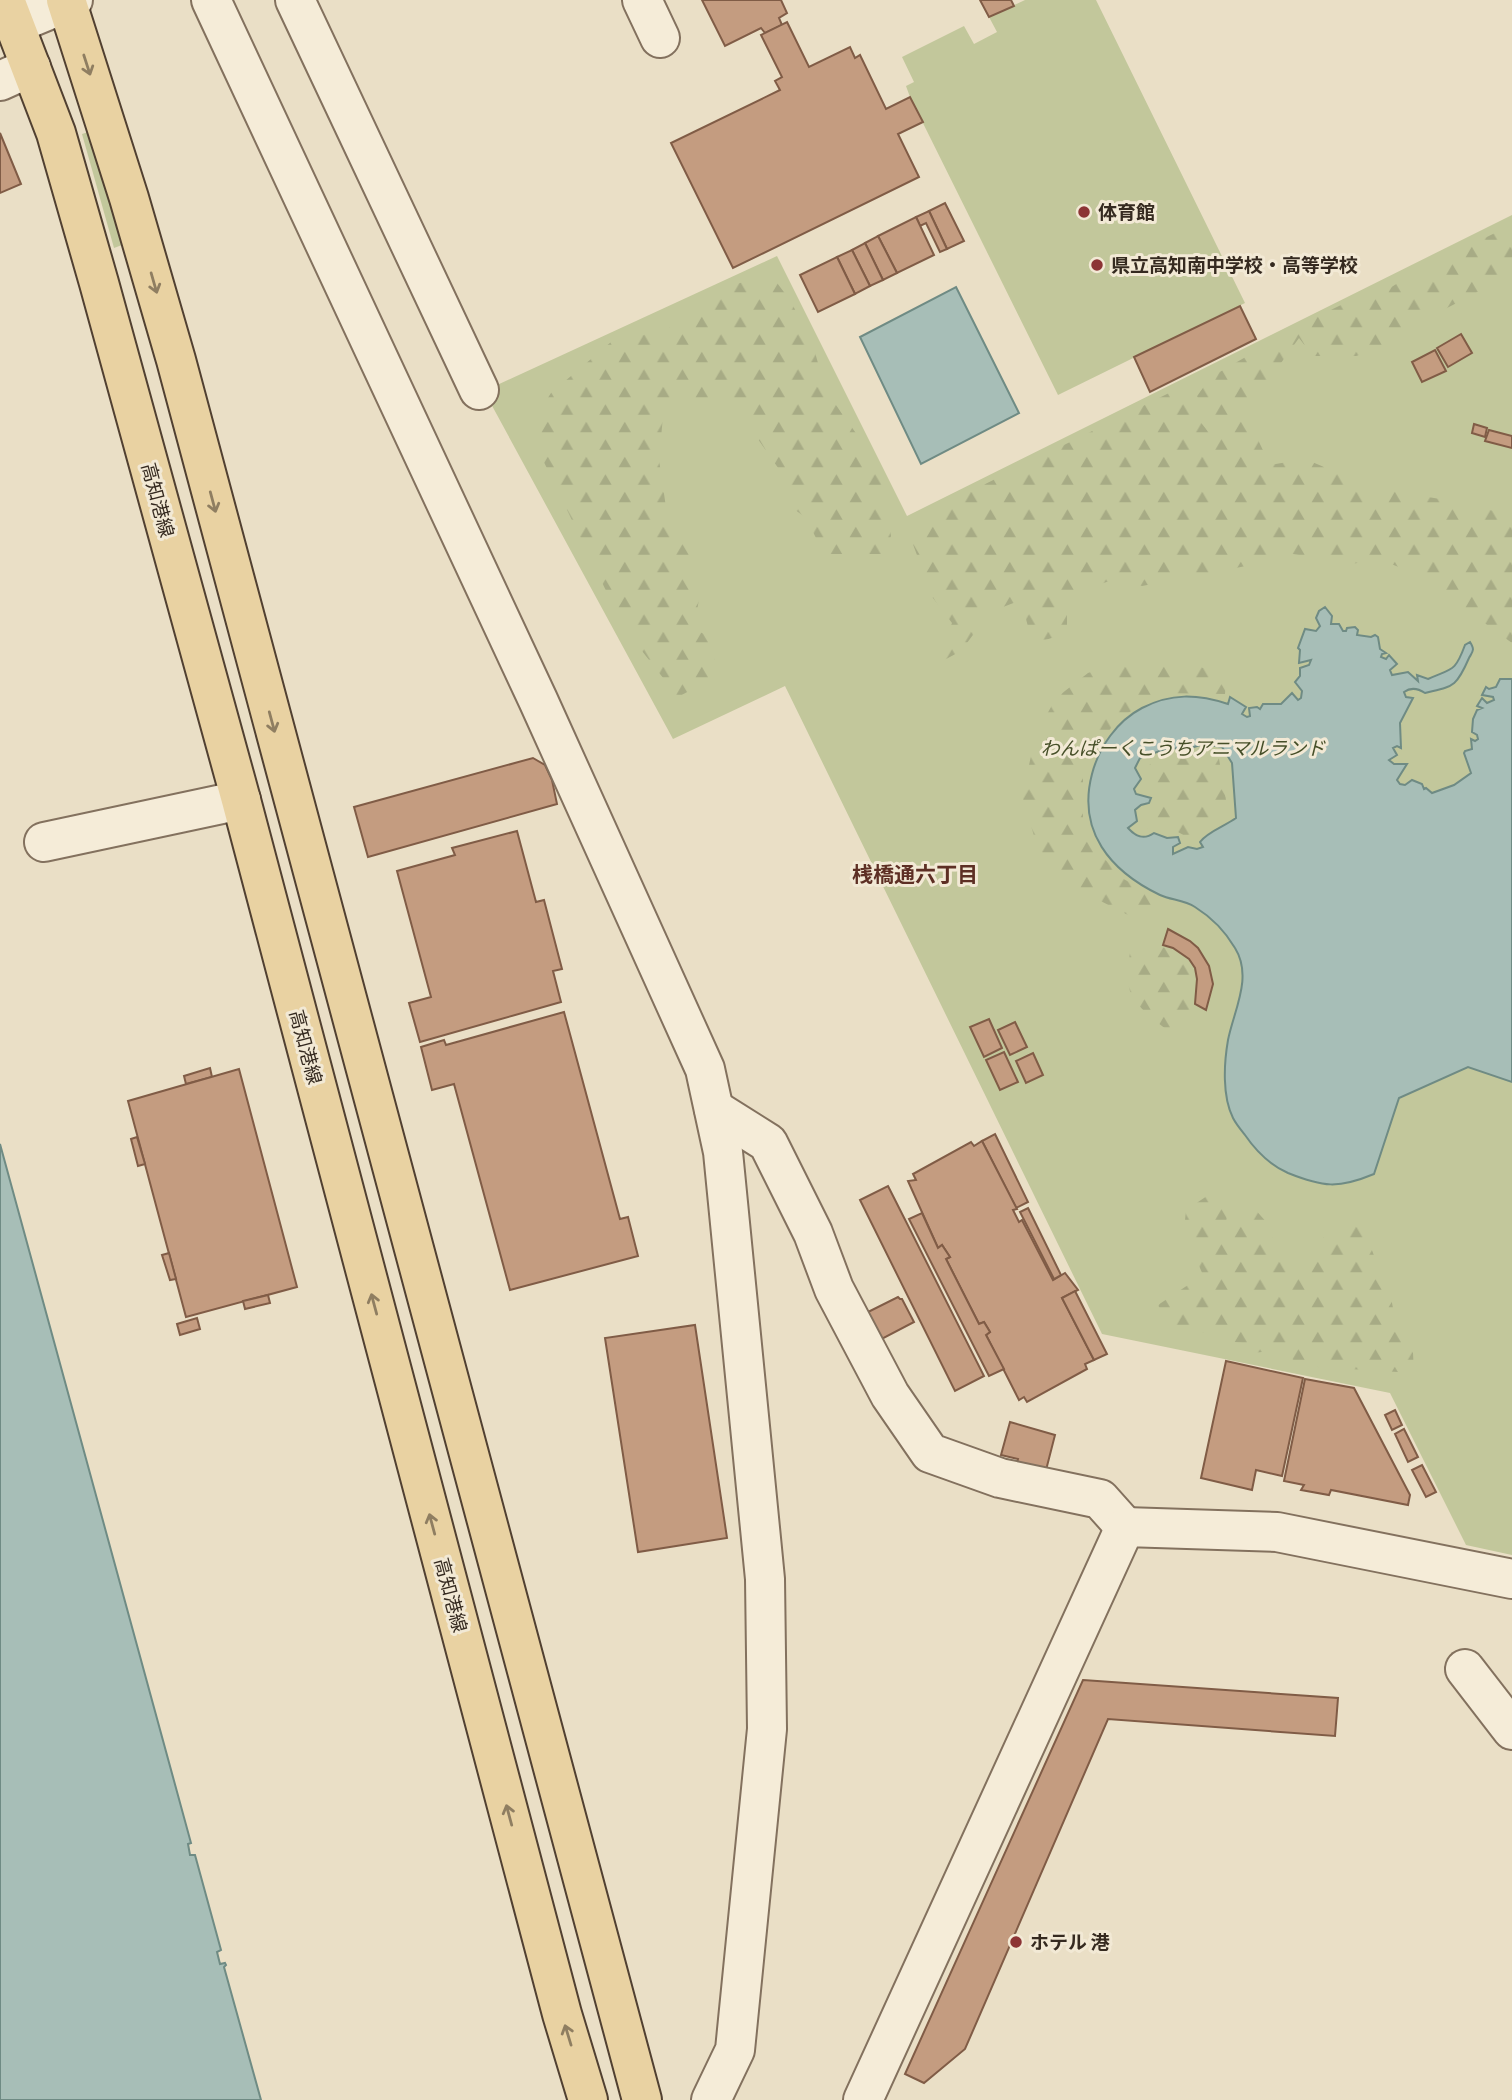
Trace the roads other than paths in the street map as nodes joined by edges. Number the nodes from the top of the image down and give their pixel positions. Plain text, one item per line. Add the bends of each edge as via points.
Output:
1 (211, 0) edge
2 (295, 0) edge
3 (317, 0) edge
4 (642, 0) edge
5 (69, 1) edge
6 (10, 12) edge
7 (660, 38) dead end
8 (15, 74) edge
9 (482, 351) dead end
10 (479, 390) dead end
11 (241, 800) junction
12 (44, 842) dead end
13 (714, 1109) junction
14 (1125, 1527) junction
15 (1512, 1580) edge
16 (1465, 1669) dead end
17 (1512, 1730) edge
18 (588, 2100) edge
19 (642, 2100) edge
20 (711, 2100) edge
21 (863, 2100) edge

1 - 13 street via 538,699 705,1069
2 - 10 street
3 - 9 street
4 - 7 street
5 - 6 street
5 -> 19 main road via 176,360
6 - 8 main road, 高知港線
8 - 11 main road, 高知港線 via 56,133
11 - 12 street
18 -> 11 main road, 高知港線
13 - 14 street via 768,1143 813,1233 834,1289 890,1395 930,1454 1000,1478 1100,1499
13 - 20 street via 726,1179 765,1579 767,1729 735,2050
14 - 15 street via 1277,1532
14 - 21 street
16 - 17 street

